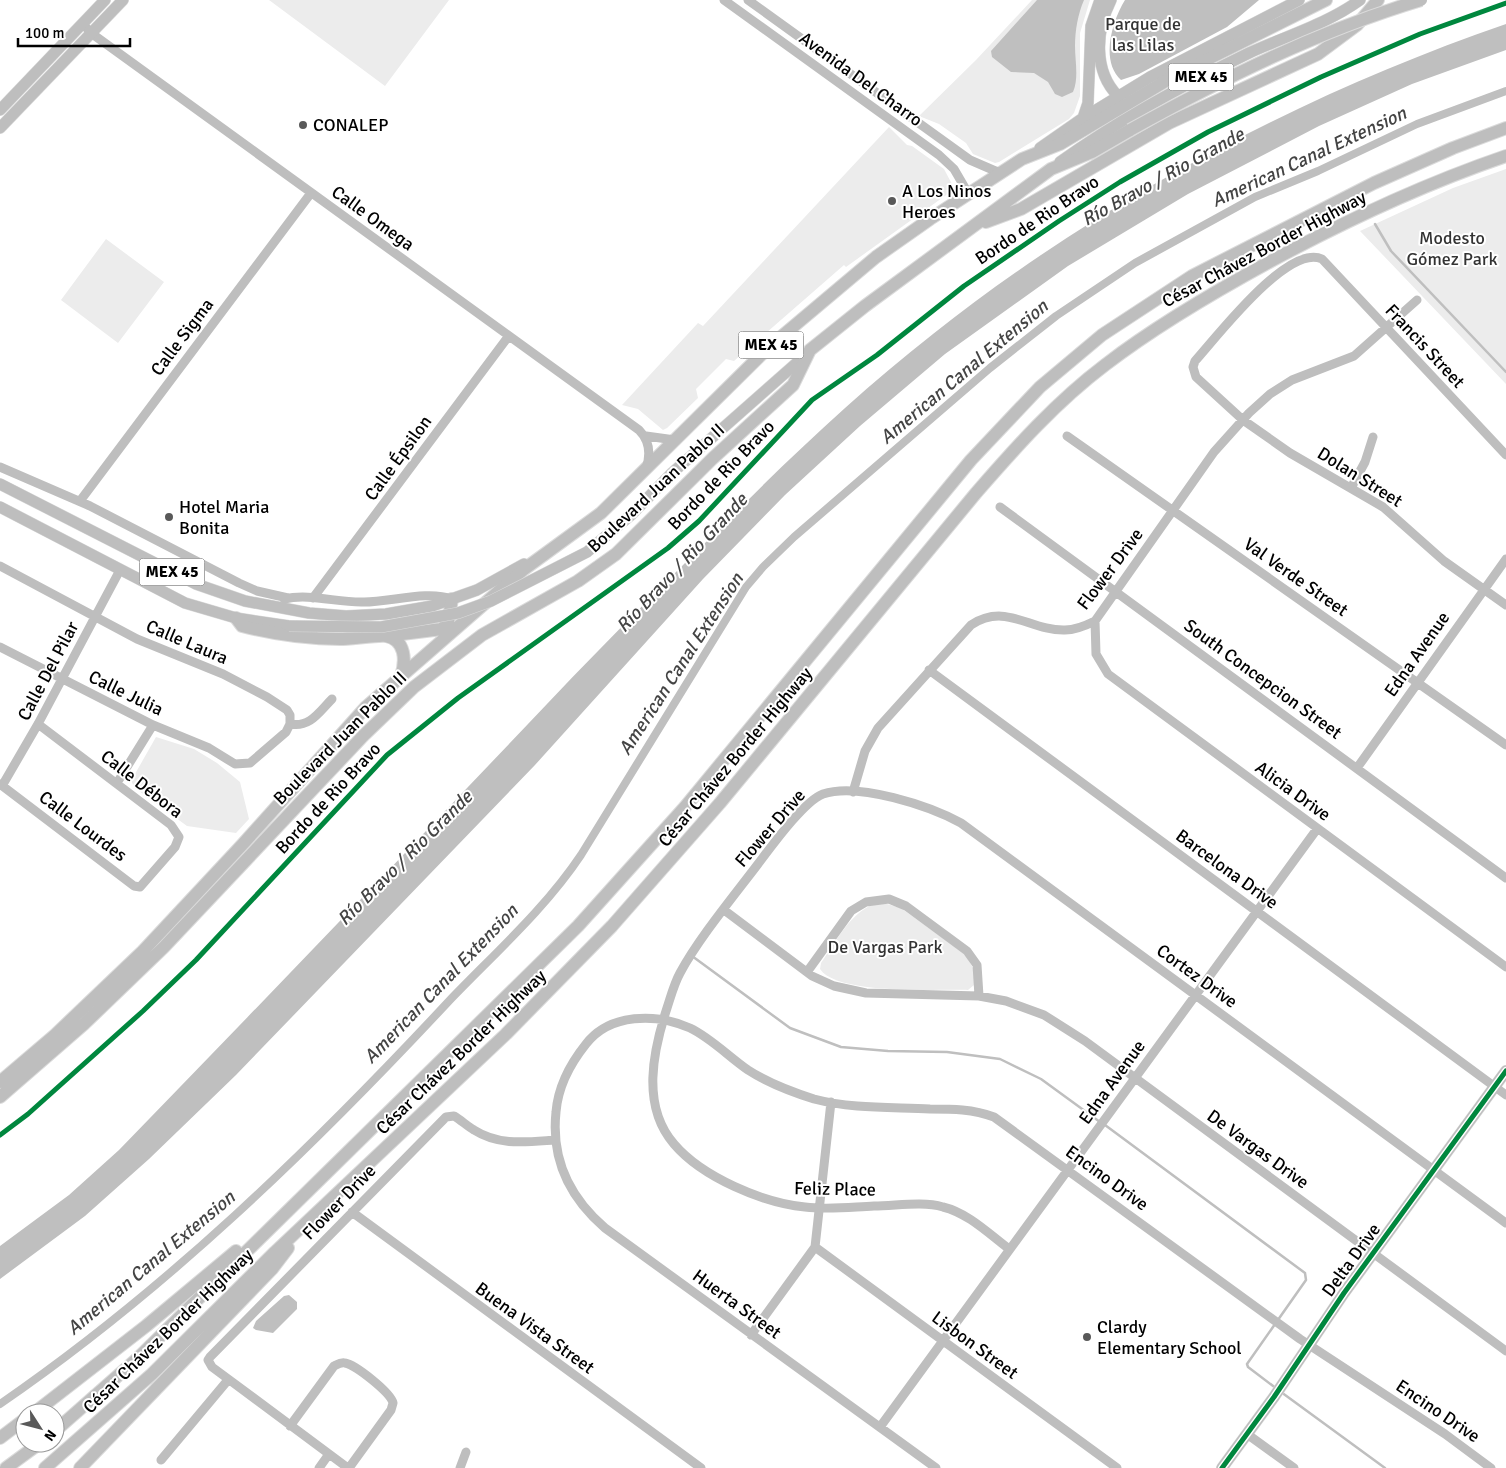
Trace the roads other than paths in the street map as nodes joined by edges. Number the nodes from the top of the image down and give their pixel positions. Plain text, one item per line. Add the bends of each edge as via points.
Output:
1 (105, 0) edge
2 (123, 0) edge
3 (724, 0) edge
4 (748, 0) edge
5 (1100, 0) edge
6 (1112, 0) edge
7 (1299, 0) edge
8 (1326, 0) edge
9 (1360, 0) edge
10 (1378, 0) edge
11 (1422, 0) edge
12 (83, 24) junction
13 (91, 33) junction
14 (1118, 96) junction
15 (0, 110) edge
16 (1083, 118) junction
17 (0, 128) edge
18 (1506, 128) edge
19 (1506, 156) edge
20 (1022, 160) junction
21 (1051, 169) junction
22 (1000, 173) junction
23 (311, 193) junction
24 (968, 193) junction
25 (972, 227) junction
26 (1417, 300) dead end
27 (1386, 329) junction
28 (508, 336) junction
29 (810, 350) junction
30 (1196, 377) joint
31 (1243, 420) junction
32 (646, 436) junction
33 (1067, 436) dead end
34 (1373, 437) dead end
35 (675, 440) junction
36 (1506, 455) edge
37 (0, 467) edge
38 (645, 471) junction
39 (0, 484) edge
40 (1351, 488) junction
41 (80, 501) junction
42 (0, 507) edge
43 (1000, 507) dead end
44 (1174, 511) junction
45 (541, 555) junction
46 (1506, 559) edge
47 (0, 566) edge
48 (120, 570) junction
49 (1483, 589) junction
50 (1117, 592) junction
51 (288, 598) junction
52 (313, 598) junction
53 (452, 599) junction
54 (262, 604) junction
55 (1506, 605) edge
56 (96, 617) junction
57 (236, 618) junction
58 (1094, 621) junction
59 (386, 636) junction
60 (0, 647) edge
61 (929, 670) junction
62 (400, 677) junction
63 (62, 679) junction
64 (1418, 683) junction
65 (332, 699) dead end
66 (38, 724) junction
67 (290, 724) junction
68 (152, 725) junction
69 (1506, 745) edge
70 (1357, 768) junction
71 (118, 783) junction
72 (1, 785) edge
73 (853, 792) junction
74 (1317, 829) junction
75 (1506, 878) edge
76 (146, 880) joint
77 (724, 910) junction
78 (1257, 911) junction
79 (1506, 968) edge
80 (807, 972) junction
81 (1195, 995) junction
82 (979, 996) junction
83 (663, 1021) junction
84 (1506, 1070) edge
85 (1134, 1078) junction
86 (0, 1082) edge
87 (1494, 1086) junction
88 (1506, 1095) edge
89 (0, 1097) edge
90 (831, 1102) junction
91 (554, 1140) junction
92 (1067, 1169) junction
93 (1434, 1170) junction
94 (309, 1191) junction
95 (820, 1208) junction
96 (352, 1212) junction
97 (313, 1218) junction
98 (1506, 1223) edge
99 (815, 1247) junction
100 (1009, 1249) junction
101 (1373, 1254) junction
102 (751, 1335) junction
103 (942, 1341) junction
104 (1310, 1345) junction
105 (1506, 1351) edge
106 (228, 1380) junction
107 (47, 1403) edge
108 (65, 1422) edge
109 (290, 1426) junction
110 (15, 1427) edge
111 (880, 1427) junction
112 (1247, 1434) junction
113 (0, 1438) edge
114 (466, 1452) dead end
115 (26, 1453) edge
116 (329, 1454) junction
117 (161, 1460) dead end
118 (6, 1468) edge
119 (45, 1468) edge
120 (80, 1468) edge
121 (319, 1468) edge
122 (348, 1468) edge
123 (460, 1468) edge
124 (701, 1468) edge
125 (936, 1468) edge
126 (1117, 1468) edge
127 (1222, 1468) edge
128 (1294, 1468) edge
129 (1491, 1468) edge

1 - 12 main road
2 - 13 main road
3 - 24 street, Avenida Del Charro via 938,155 954,169
4 - 22 street, Avenida Del Charro via 970,160
5 - 16 main road via 1091,26 1088,103
6 - 14 main road via 1102,29 1101,62 1106,82
7 - 14 main road, MEX 45 via 1183,58
8 - 20 highway via 1135,98 1060,144
9 - 21 main road, MEX 45 via 1336,15 1249,53 1154,102
10 - 25 highway via 1357,25 1318,54 1169,124 1021,209
11 - 21 highway, bridge via 1289,48 1240,71 1092,152
12 - 13 street, Calle Omega
12 - 15 main road
13 - 17 main road
13 - 23 street, Calle Omega
14 - 16 main road, MEX 45
16 - 20 main road, MEX 45
18 - 94 highway, César Chávez Border Highway via 1374,182 1192,276 1109,330 1040,387 971,460 685,807 622,878 509,996
19 - 97 highway, César Chávez Border Highway via 1451,175 1336,226 1236,280 1133,344 1067,397 1019,444 976,493 720,803 618,920 506,1034
20 - 22 highway, MEX 45
21 - 25 highway, MEX 45
22 - 24 highway, MEX 45
23 - 28 street, Calle Omega
23 - 41 street, Calle Sigma
24 - 35 highway, MEX 45 via 895,242 814,308 742,372
25 - 29 highway, MEX 45
26 - 27 street, Flower Drive
27 - 30 street, Francis Street via 1322,259 1312,256 1279,271 1264,284 1195,361
27 - 31 street, Flower Drive via 1354,356 1277,389
27 - 36 street, Francis Street
28 - 32 street, Calle Omega
28 - 52 street, Calle Épsilon
29 - 57 main road, MEX 45, bridge via 588,552 491,601 458,613 381,627 289,626
29 - 89 highway, Boulevard Juan Pablo II via 793,385 616,554 578,581 482,635 390,708 164,947 84,1024
30 - 31 street, Dolan Street
31 - 40 street, Dolan Street via 1290,453
31 - 44 street, Flower Drive via 1214,452
32 - 35 street
32 - 38 street via 649,453
33 - 44 street, Val Verde Street
34 - 40 street via 1365,462
35 - 38 highway, MEX 45
37 - 41 street
38 - 45 highway, MEX 45 via 590,522
39 - 54 main road, MEX 45 via 196,584
40 - 49 street, Dolan Street via 1383,508 1444,561
41 - 51 street via 239,583
42 - 48 main road, MEX 45
43 - 50 street, South Concepcion Street
44 - 50 street, Flower Drive
44 - 64 street, Val Verde Street
45 - 53 main road, MEX 45 via 477,590
45 - 62 highway, Boulevard Juan Pablo II
46 - 49 street, Edna Avenue
47 - 56 street, Calle Laura
48 - 56 street, Calle Del Pilar
48 - 57 main road, MEX 45 via 185,603
49 - 55 street, Dolan Street
49 - 64 street, Edna Avenue
50 - 58 street, Flower Drive
50 - 70 street, South Concepcion Street
51 - 52 street
51 - 54 street
52 - 53 street via 364,602 432,596
53 - 54 main road, MEX 45 via 412,611 346,616
53 - 59 highway via 448,622 442,629
56 - 63 street, Calle Del Pilar
56 - 67 street, Calle Laura via 137,639 223,674 267,697 289,712
57 - 59 highway via 242,626 282,634 336,639
58 - 61 street, Flower Drive via 1073,629 1057,630 1004,616 987,616 971,625
58 - 74 street, Alicia Drive via 1096,654 1108,674
59 - 62 highway via 404,653 406,662
60 - 63 street, Calle Julia
61 - 73 street, Flower Drive via 872,736 858,769
61 - 78 street, Barcelona Drive
62 - 86 highway, Boulevard Juan Pablo II via 348,726 143,951 49,1041
63 - 66 street, Calle Del Pilar
63 - 68 street, Calle Julia
64 - 69 street, Val Verde Street
64 - 70 street, Edna Avenue
65 - 67 street via 308,724
66 - 71 street, Calle Débora
66 - 72 street, Calle Del Pilar
67 - 68 street, Calle Julia via 286,732 250,763 238,765 202,745
68 - 71 street
70 - 75 street, South Concepcion Street
71 - 76 street, Calle Débora via 171,825 179,837 175,847
72 - 76 street, Calle Lourdes via 134,886 140,886
73 - 77 street, Flower Drive via 833,792 814,800 775,842
73 - 81 street, Cortez Drive via 912,802 961,823
74 - 78 street, Edna Avenue
74 - 79 street, Alicia Drive
77 - 80 street, De Vargas Drive
77 - 83 street, Flower Drive via 679,974
78 - 81 street, Edna Avenue
78 - 87 street, Barcelona Drive
80 - 82 street, De Vargas Drive via 834,986 866,993
80 - 82 street via 851,911 866,902 889,899 906,906 967,951 977,966
81 - 85 street, Edna Avenue
81 - 93 street, Cortez Drive
82 - 85 street, De Vargas Drive via 1006,1001 1044,1015
83 - 90 street, Encino Drive via 690,1028 749,1070 776,1084
83 - 91 street via 637,1019 617,1022 588,1042 562,1084
83 - 95 street, Feliz Place via 652,1094 661,1124 673,1144 698,1165 743,1190 785,1204
84 - 87 main road, Delta Drive
85 - 92 street, Edna Avenue
85 - 101 street, De Vargas Drive
87 - 88 street, Barcelona Drive
87 - 93 main road, Delta Drive
90 - 92 street, Encino Drive via 982,1112 1002,1122
90 - 95 street
91 - 96 street, Flower Drive via 518,1143 497,1140 454,1116 446,1117
91 - 102 street, Huerta Street via 568,1183 592,1217
92 - 100 street, Edna Avenue
92 - 104 street, Encino Drive
93 - 98 street, Cortez Drive
93 - 101 main road, Delta Drive
94 - 107 highway
94 - 108 highway, César Chávez Border Highway via 138,1358
95 - 99 street
95 - 100 street, Feliz Place via 935,1205 964,1215
96 - 106 street, Flower Drive via 210,1357 209,1364
96 - 124 street, Buena Vista Street
97 - 119 highway, César Chávez Border Highway via 126,1398
97 - 120 highway via 272,1269
99 - 102 street
99 - 103 street, Lisbon Street
100 - 103 street, Edna Avenue
101 - 104 main road, Delta Drive
101 - 105 street, De Vargas Drive
102 - 111 street, Huerta Street
103 - 111 street, Edna Avenue
103 - 126 street, Lisbon Street
104 - 112 main road, Delta Drive
104 - 129 street, Encino Drive
106 - 109 street
106 - 117 street
109 - 116 street
109 - 122 street via 334,1366 349,1364 388,1393 393,1403
110 - 113 highway
111 - 125 street, Huerta Street
112 - 127 main road, Delta Drive
112 - 128 street
114 - 123 street
115 - 118 highway
116 - 121 street
116 - 122 street

